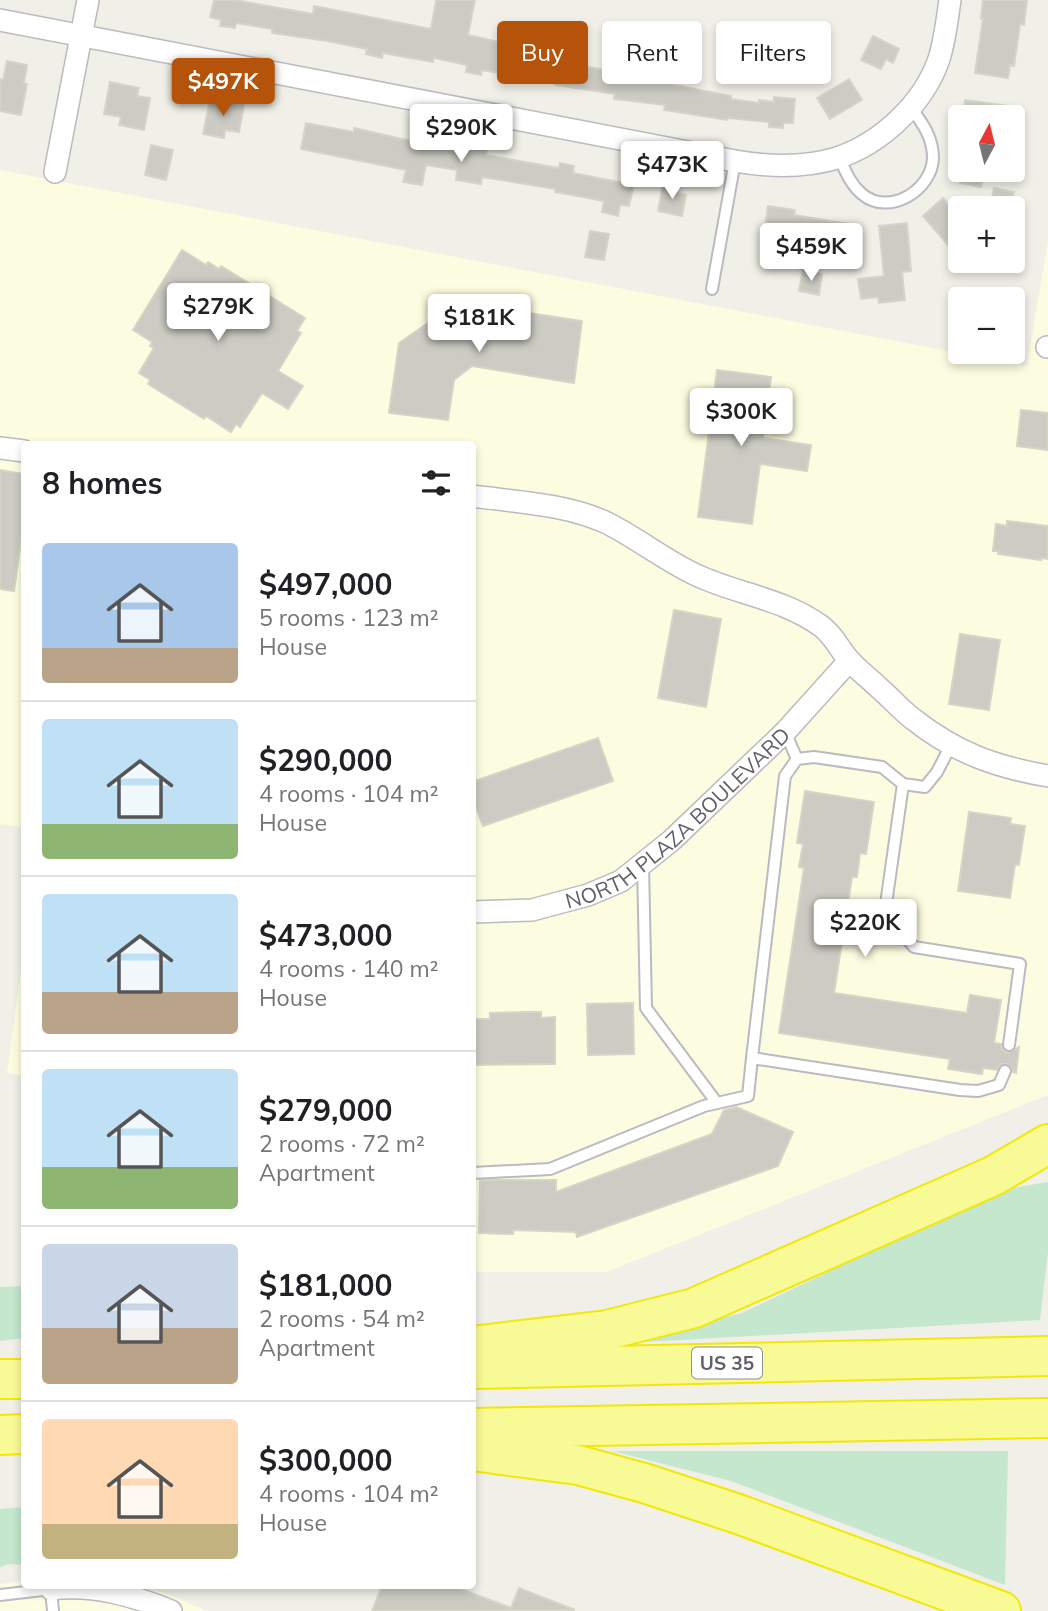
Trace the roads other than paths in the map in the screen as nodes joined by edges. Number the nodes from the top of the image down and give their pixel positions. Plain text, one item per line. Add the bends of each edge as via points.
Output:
1 (88, 0) edge
2 (950, 0) edge
3 (0, 20) edge
4 (81, 36) junction
5 (912, 109) junction
6 (839, 157) junction
7 (735, 161) junction
8 (55, 172) dead end
9 (712, 289) dead end
10 (0, 448) edge
11 (21, 451) edge
12 (476, 497) edge
13 (849, 661) junction
14 (785, 732) junction
15 (951, 746) junction
16 (797, 759) junction
17 (1048, 776) edge
18 (904, 784) junction
19 (643, 864) junction
20 (476, 912) edge
21 (1009, 1045) dead end
22 (752, 1058) junction
23 (1005, 1071) dead end
24 (717, 1103) junction
25 (1048, 1144) edge
26 (476, 1174) edge
27 (476, 1346) edge
28 (1048, 1356) edge
29 (476, 1369) edge
30 (0, 1379) edge
31 (21, 1379) edge
32 (1048, 1418) edge
33 (476, 1428) edge
34 (21, 1434) edge
35 (0, 1435) edge
36 (476, 1451) edge
37 (51, 1589) joint
38 (91, 1589) edge
39 (0, 1595) edge
40 (53, 1611) edge
41 (171, 1611) edge
42 (1001, 1611) edge

1 - 4 street
2 - 5 street via 939,60
3 - 4 street
4 - 7 street
4 - 8 street
5 - 6 street via 866,144
5 - 6 lane via 925,127 933,157 931,171 912,195 872,200 852,183
6 - 7 street via 790,166
7 - 9 lane
10 - 11 street
12 - 13 street via 564,510 609,524 673,565 805,615 835,638
13 - 14 street, NORTH PLAZA BOULEVARD
13 - 15 street via 912,719
14 - 16 lane
14 - 19 street, NORTH PLAZA BOULEVARD
15 - 17 street via 982,761
15 - 18 lane via 925,787
16 - 18 lane via 814,757 882,767
16 - 22 lane via 785,776
18 - 21 lane via 887,897 889,918 915,947 1020,964
19 - 20 street, NORTH PLAZA BOULEVARD via 621,881 564,902 532,910
19 - 24 lane via 646,1008
22 - 23 lane via 960,1090 999,1085
22 - 24 lane via 748,1096
24 - 26 lane via 550,1169
25 - 27 highway via 993,1176 694,1308 607,1330
28 - 29 highway, US 35
30 - 31 highway
32 - 33 highway
34 - 35 highway
36 - 42 highway via 579,1465 644,1483
37 - 39 lane
37 - 40 lane
38 - 41 street via 130,1595

